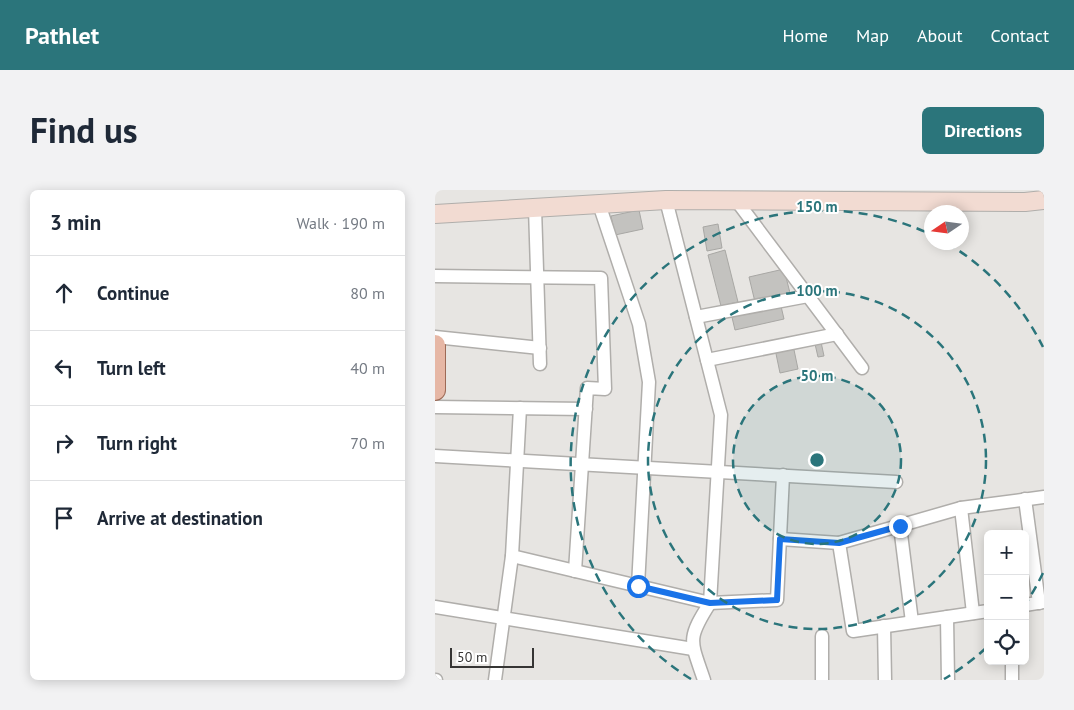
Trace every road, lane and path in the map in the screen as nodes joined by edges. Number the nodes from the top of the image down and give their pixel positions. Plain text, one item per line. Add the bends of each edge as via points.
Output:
1 (839, 195) edge
2 (895, 195) edge
3 (959, 196) edge
4 (1025, 196) edge
5 (666, 200) junction
6 (736, 200) junction
7 (1044, 200) edge
8 (599, 204) junction
9 (535, 208) junction
10 (435, 214) edge
11 (435, 276) edge
12 (538, 277) junction
13 (808, 296) junction
14 (696, 317) junction
15 (837, 334) junction
16 (435, 337) edge
17 (435, 345) edge
18 (540, 348) junction
19 (435, 355) edge
20 (707, 360) junction
21 (541, 364) dead end
22 (862, 368) dead end
23 (435, 390) edge
24 (435, 407) edge
25 (520, 408) junction
26 (585, 409) junction
27 (435, 456) edge
28 (517, 461) junction
29 (582, 464) junction
30 (644, 468) junction
31 (718, 472) junction
32 (783, 476) junction
33 (896, 482) dead end
34 (1044, 497) edge
35 (1025, 500) junction
36 (961, 508) junction
37 (900, 526) junction
38 (780, 539) junction
39 (839, 543) junction
40 (512, 556) junction
41 (575, 571) junction
42 (638, 586) junction
43 (1042, 602) edge
44 (710, 603) junction
45 (1029, 604) edge
46 (435, 607) edge
47 (984, 612) edge
48 (973, 613) junction
49 (947, 616) junction
50 (503, 618) junction
51 (912, 622) junction
52 (884, 626) junction
53 (822, 636) dead end
54 (693, 649) junction
55 (1012, 665) edge
56 (495, 680) edge
57 (705, 680) edge
58 (822, 680) edge
59 (885, 680) edge
60 (948, 680) edge
61 (1012, 680) edge

1 - 2 street
1 - 6 street
2 - 3 street
3 - 4 street
4 - 7 street
5 - 6 street
5 - 8 street
5 - 14 street
6 - 13 street
8 - 9 street
8 - 30 street via 639,324 649,382
9 - 10 street
9 - 12 street
11 - 12 street
12 - 18 street
12 - 26 street via 601,278 605,389 587,388
13 - 14 street
13 - 15 street
14 - 20 street
15 - 20 street
15 - 22 street
16 - 18 street
17 - 19 main road
18 - 21 street
19 - 23 main road
20 - 31 street via 721,416
24 - 25 street
25 - 26 street
25 - 28 street
26 - 29 street
27 - 28 street
28 - 29 street
28 - 40 street
29 - 30 street
29 - 41 street
30 - 31 street
30 - 42 street
31 - 32 street
31 - 44 street
32 - 33 street
32 - 38 street
34 - 35 street
35 - 36 street
35 - 43 street
36 - 37 street
36 - 48 street
37 - 39 street
37 - 51 street
38 - 39 street
38 - 44 street via 777,600
39 - 52 street via 853,631
40 - 41 street
40 - 50 street
41 - 42 street
42 - 44 street
43 - 45 street
44 - 54 street via 697,623
46 - 50 street
47 - 48 street
48 - 49 street
49 - 51 street
49 - 60 street
50 - 54 street
50 - 56 street
51 - 52 street
52 - 59 street
53 - 58 street
54 - 57 street
55 - 61 street

